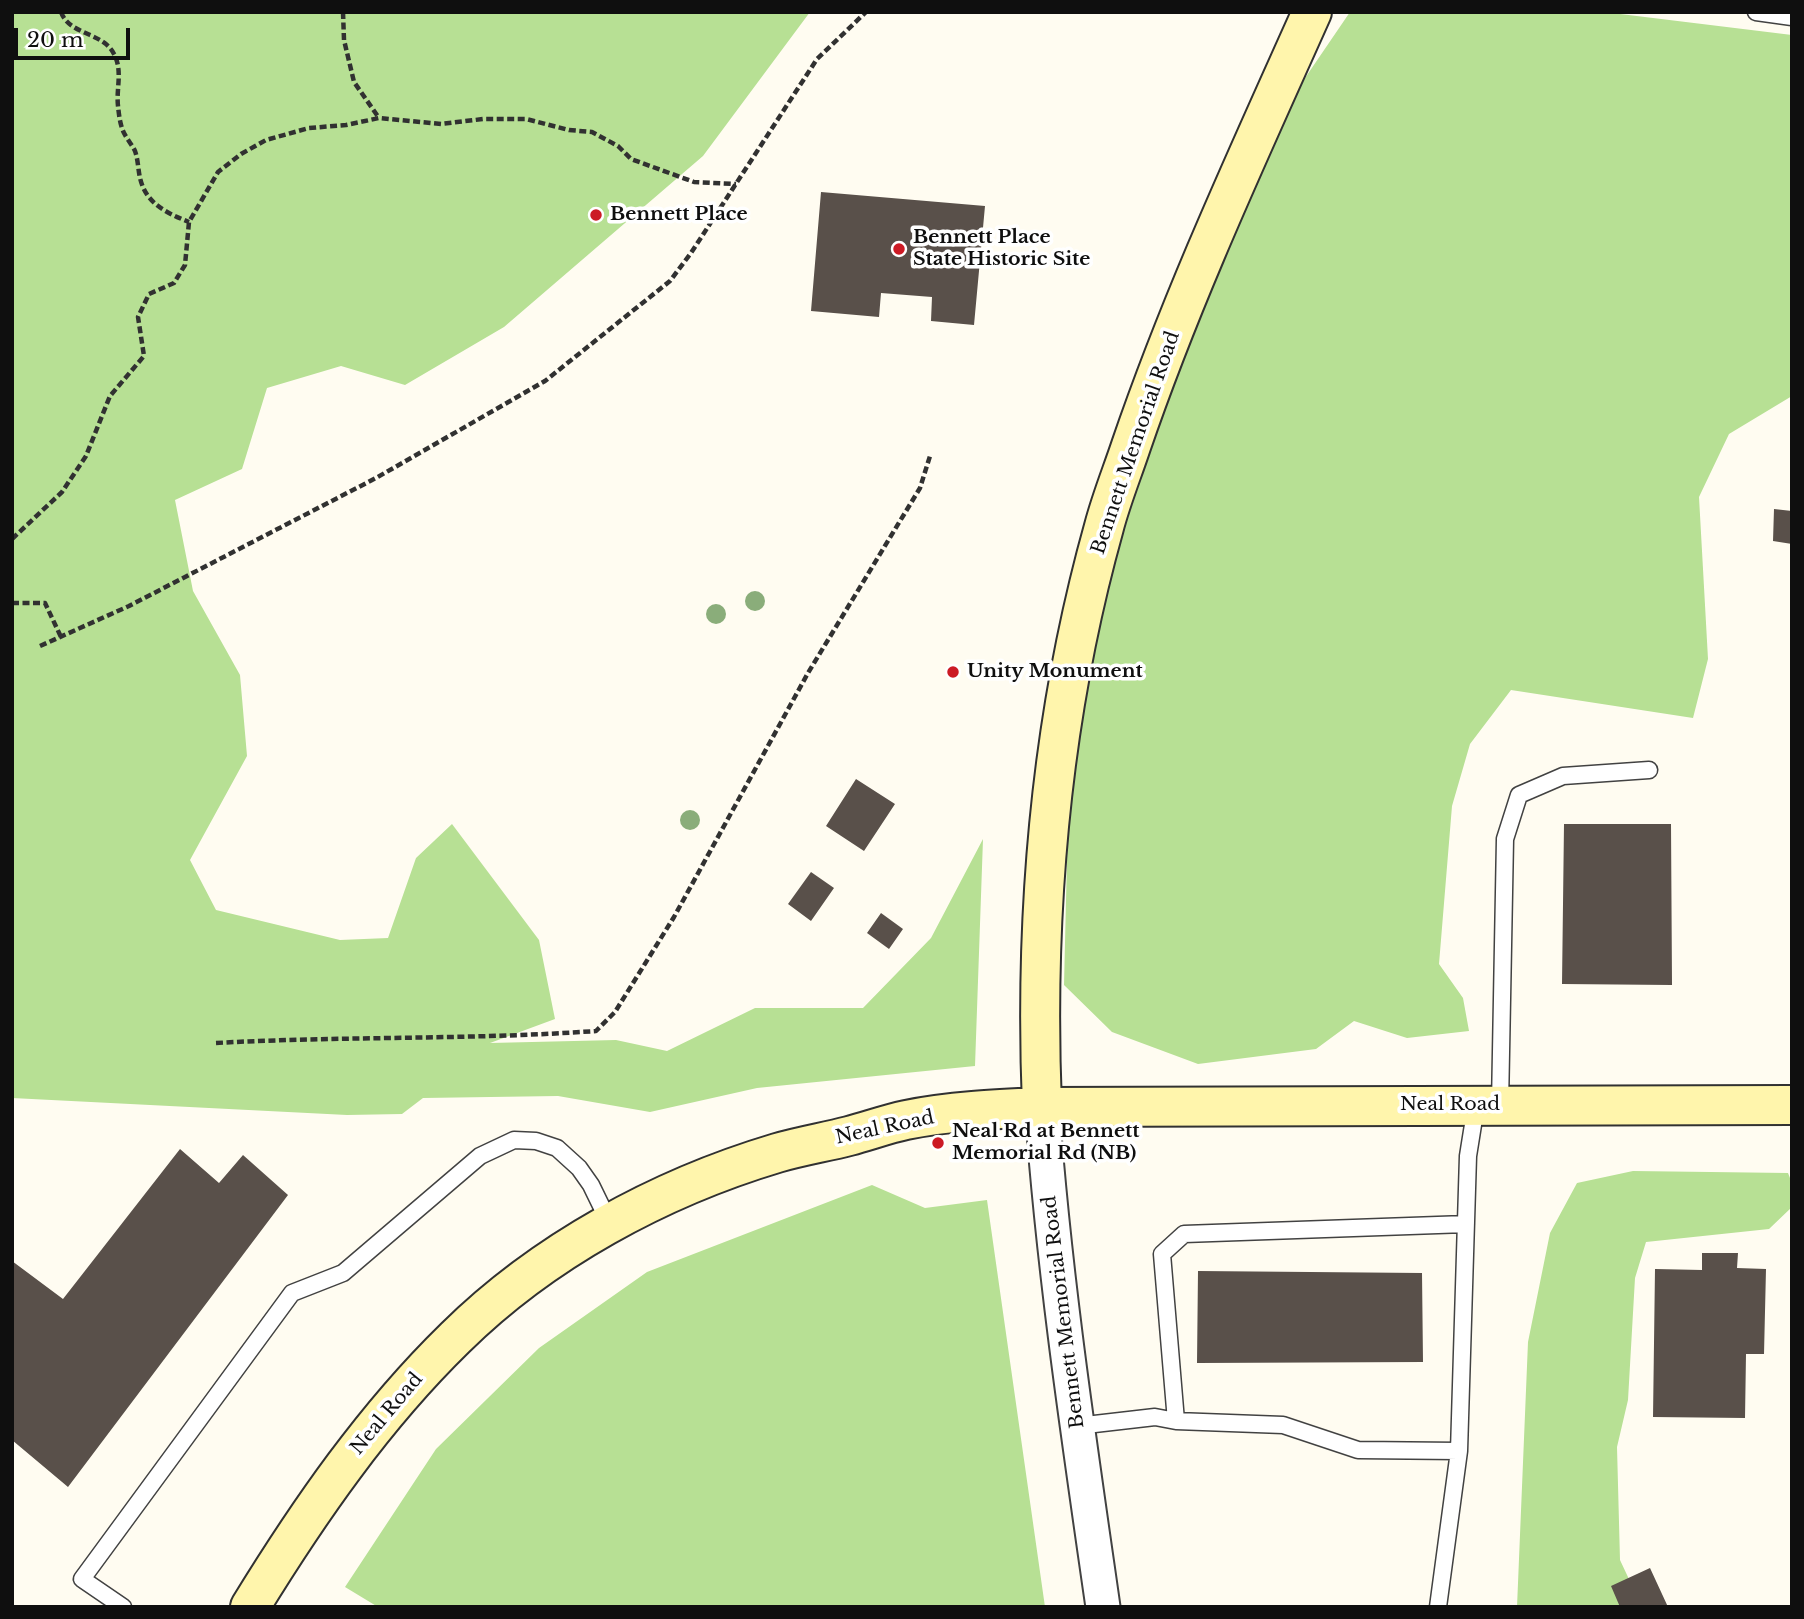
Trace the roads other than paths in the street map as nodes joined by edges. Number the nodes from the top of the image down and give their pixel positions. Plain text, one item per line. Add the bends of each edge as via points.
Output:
1 (1312, 12) edge
2 (1756, 12) edge
3 (1792, 17) edge
4 (1649, 770) dead end
5 (1488, 1105) junction
6 (1792, 1105) edge
7 (1042, 1107) junction
8 (610, 1224) junction
9 (1466, 1224) junction
10 (1176, 1421) junction
11 (1077, 1426) junction
12 (1459, 1451) junction
13 (123, 1607) edge
14 (250, 1607) edge
15 (1103, 1607) edge
16 (1438, 1607) edge

1 - 7 street, Bennett Memorial Road via 1184,304 1104,526 1091,577 1059,739 1045,860 1040,946
2 - 3 lane
4 - 5 lane via 1563,776 1519,795 1505,839
5 - 6 street, Neal Road
5 - 7 street, Neal Road
5 - 9 lane via 1468,1156
7 - 8 street, Neal Road via 906,1120 779,1152 681,1188
7 - 11 street, Bennett Memorial Road
8 - 13 lane via 591,1185 557,1148 514,1140 480,1156 343,1273 292,1293 82,1579
8 - 14 street, Neal Road via 570,1247 489,1307 418,1377 346,1462
9 - 10 lane via 1184,1234 1162,1254
9 - 12 lane
10 - 11 lane via 1154,1417
10 - 12 lane via 1283,1425 1358,1450
11 - 15 street, Bennett Memorial Road
12 - 16 lane

